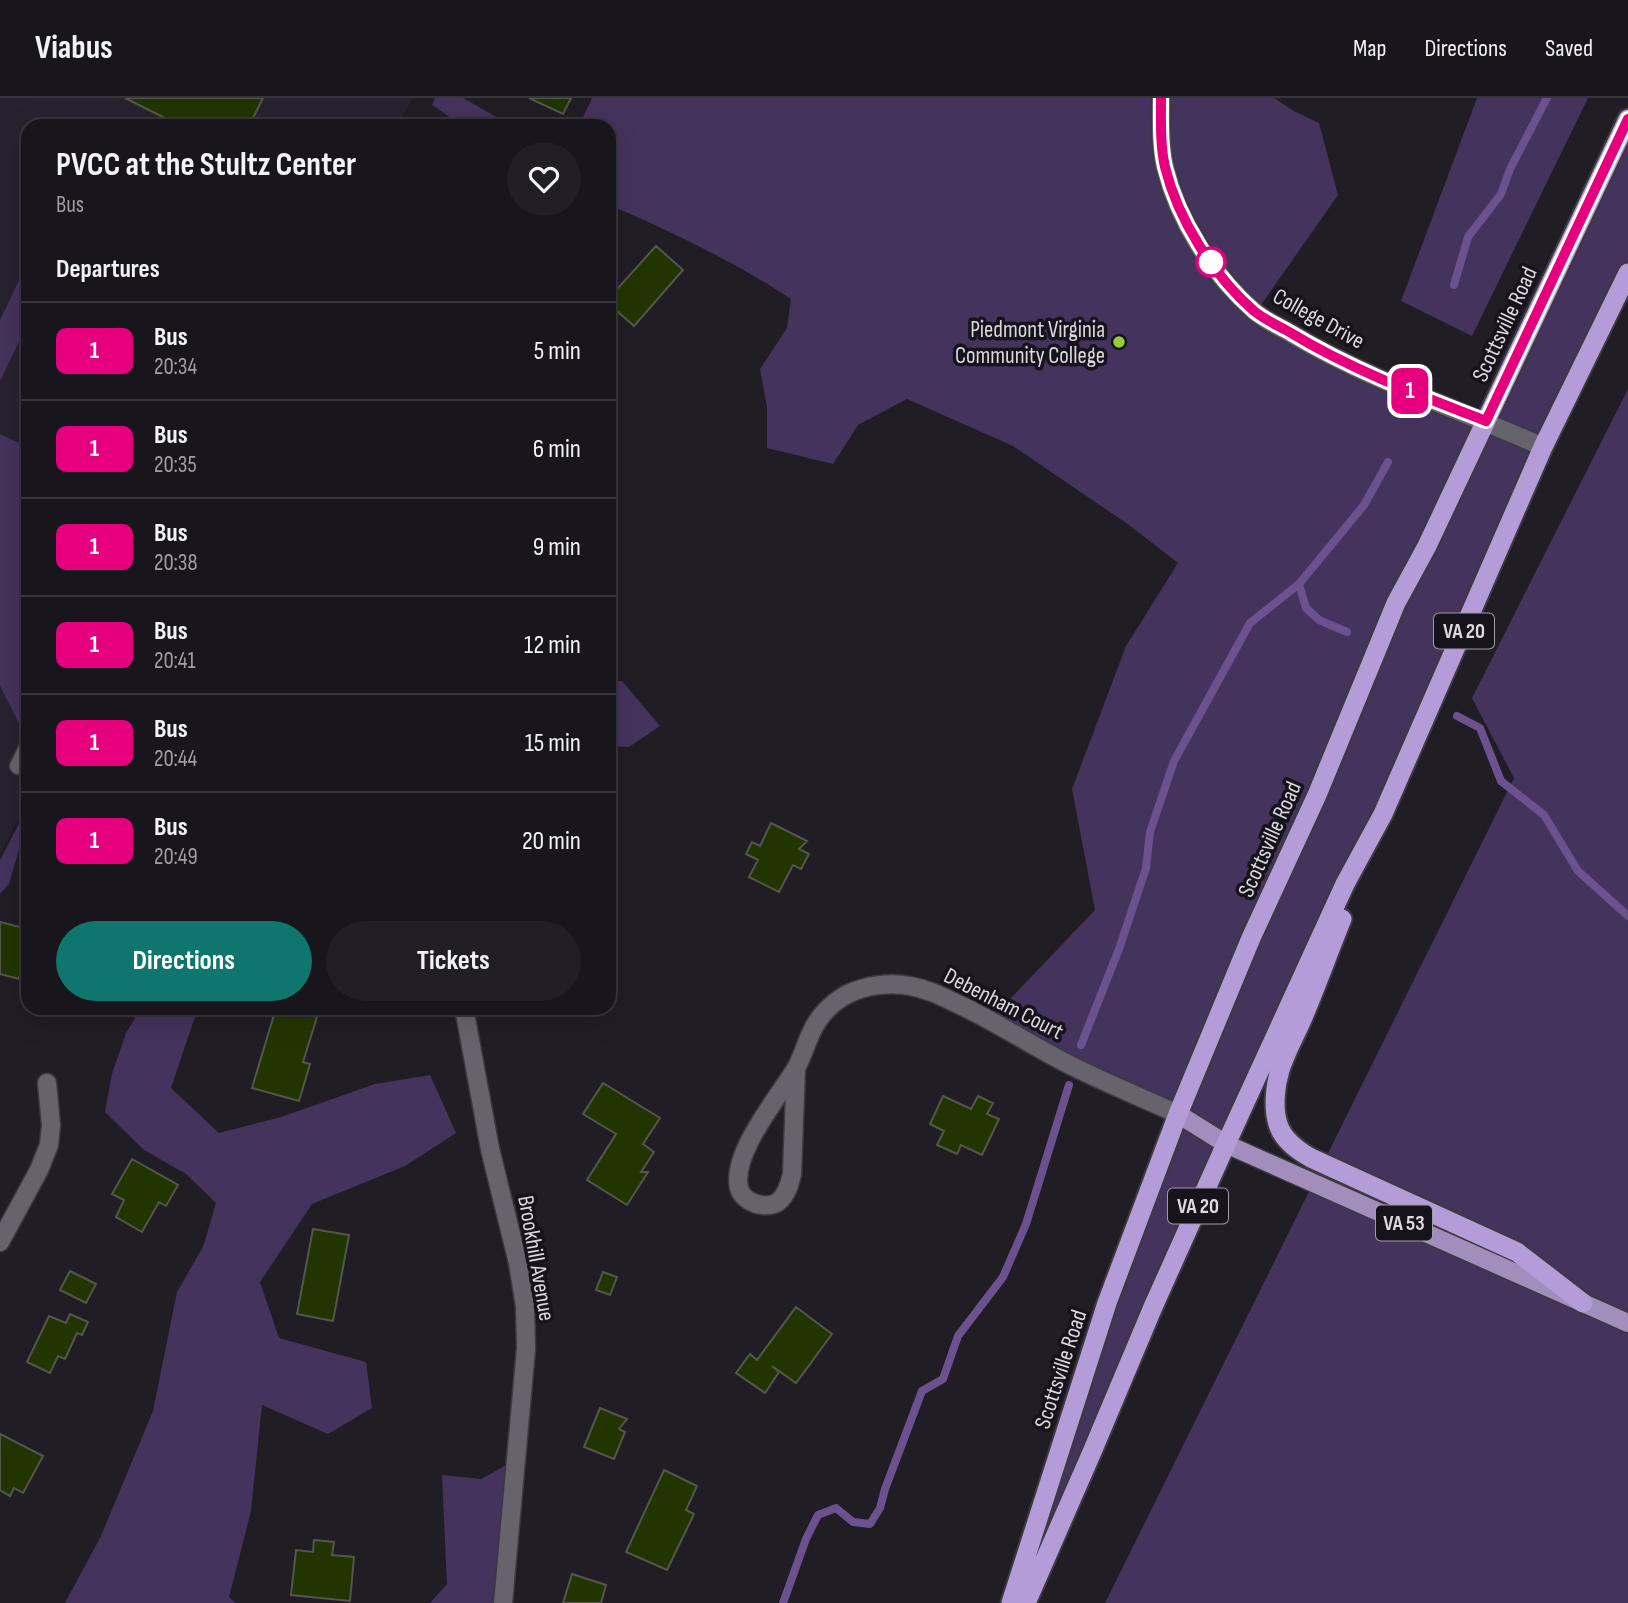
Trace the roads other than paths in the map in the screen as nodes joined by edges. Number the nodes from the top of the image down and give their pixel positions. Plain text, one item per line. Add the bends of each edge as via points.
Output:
1 (1161, 98) edge
2 (1628, 119) edge
3 (1628, 273) edge
4 (1486, 421) junction
5 (1543, 447) junction
6 (21, 760) edge
7 (18, 766) dead end
8 (1382, 814) junction
9 (465, 1015) edge
10 (796, 1068) junction
11 (47, 1083) dead end
12 (1178, 1114) junction
13 (1226, 1144) junction
14 (0, 1242) edge
15 (1583, 1303) junction
16 (1628, 1323) edge
17 (503, 1603) edge
18 (1011, 1603) edge
19 (1026, 1603) edge

1 - 4 street, College Drive via 1165,166 1174,196 1203,252 1255,312 1326,354
2 - 4 highway, Scottsville Road / VA 20
3 - 5 highway, VA 20
4 - 5 street, College Drive
4 - 12 highway, Scottsville Road / VA 20 via 1396,603
5 - 8 highway, VA 20
6 - 7 lane
8 - 13 highway, VA 20 via 1345,884
8 - 15 highway via 1280,1071 1275,1095 1278,1124 1295,1149 1517,1252
9 - 17 street, Brookhill Avenue via 525,1306 527,1349
10 - 10 street, Debenham Court via 744,1150 739,1188 753,1203 766,1206 778,1202 788,1189
10 - 12 street, Debenham Court via 830,1006 864,988 908,985 932,991 1071,1066
11 - 14 street via 49,1145
12 - 13 main road, VA 53
12 - 18 highway, Scottsville Road / VA 20 via 1107,1303
13 - 15 main road, VA 53
13 - 19 highway, VA 20
15 - 16 main road, VA 53

